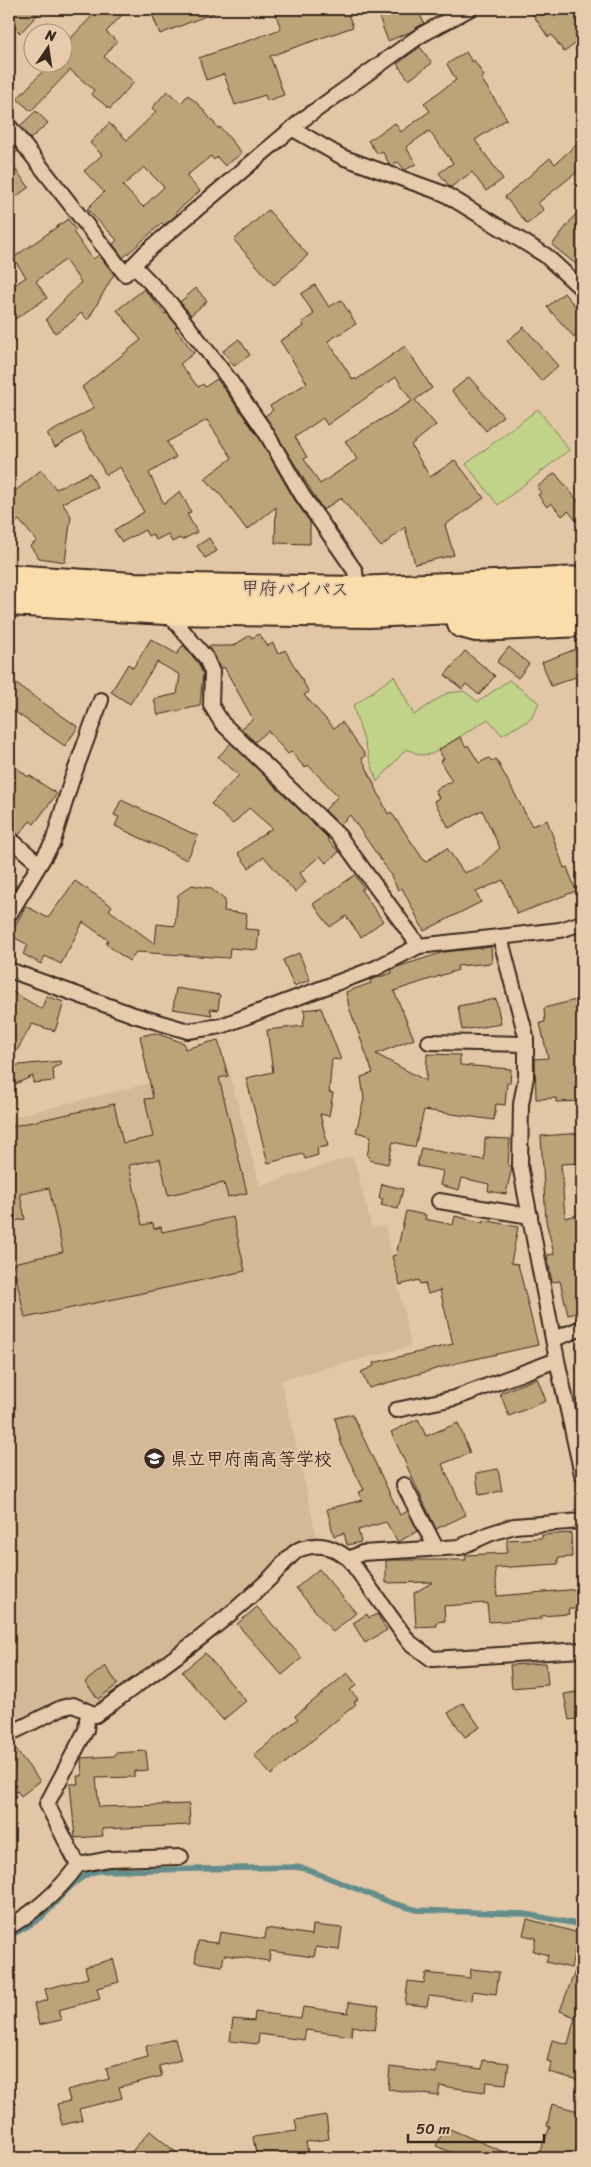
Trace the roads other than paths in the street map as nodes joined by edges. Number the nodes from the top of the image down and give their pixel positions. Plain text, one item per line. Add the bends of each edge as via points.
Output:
1 (469, 9) edge
2 (9, 126) edge
3 (292, 129) junction
4 (133, 266) junction
5 (582, 290) edge
6 (582, 564) edge
7 (9, 578) edge
8 (582, 580) edge
9 (357, 590) junction
10 (384, 590) junction
11 (9, 602) edge
12 (582, 604) edge
13 (166, 611) junction
14 (415, 613) junction
15 (582, 623) edge
16 (101, 700) dead end
17 (9, 838) edge
18 (39, 864) junction
19 (9, 915) edge
20 (582, 923) edge
21 (500, 937) junction
22 (419, 946) junction
23 (9, 970) edge
24 (429, 1042) dead end
25 (526, 1044) junction
26 (439, 1201) dead end
27 (530, 1216) junction
28 (582, 1328) edge
29 (554, 1339) junction
30 (557, 1360) junction
31 (396, 1410) dead end
32 (582, 1474) edge
33 (404, 1485) dead end
34 (582, 1522) edge
35 (436, 1548) junction
36 (349, 1559) junction
37 (582, 1650) edge
38 (87, 1720) dead end
39 (9, 1734) edge
40 (181, 1857) dead end
41 (78, 1865) junction
42 (9, 1927) edge

1 - 3 street via 421,34
2 - 4 street via 125,274
3 - 4 street
3 - 5 street via 342,157 445,194 545,255
4 - 9 street via 170,303 265,431 302,495 355,571
6 - 10 highway via 462,570
7 - 9 highway, 甲府バイパス via 133,586
8 - 10 highway, 甲府バイパス
9 - 10 highway, 甲府バイパス
11 - 13 highway, 甲府バイパス
12 - 14 highway, 甲府バイパス
13 - 14 highway, 甲府バイパス
13 - 22 street via 206,658 212,672 211,705 222,723 339,836
14 - 15 highway via 476,628
16 - 18 street via 53,842
17 - 18 street
18 - 19 street
20 - 21 street via 560,930
21 - 22 street
21 - 25 street
22 - 23 street via 376,968 221,1026 188,1032
24 - 25 street
25 - 27 street via 520,1165
26 - 27 street
27 - 29 street
28 - 29 street
29 - 30 street
30 - 31 street via 455,1398
30 - 32 street
33 - 35 street
34 - 35 street via 514,1526 460,1547
35 - 36 street via 362,1553
36 - 37 street via 409,1642 432,1660
36 - 39 street via 335,1548 320,1545 301,1548 235,1610 96,1715 73,1705
38 - 41 street via 86,1730 47,1804
40 - 41 street via 109,1859
41 - 42 street via 36,1910

